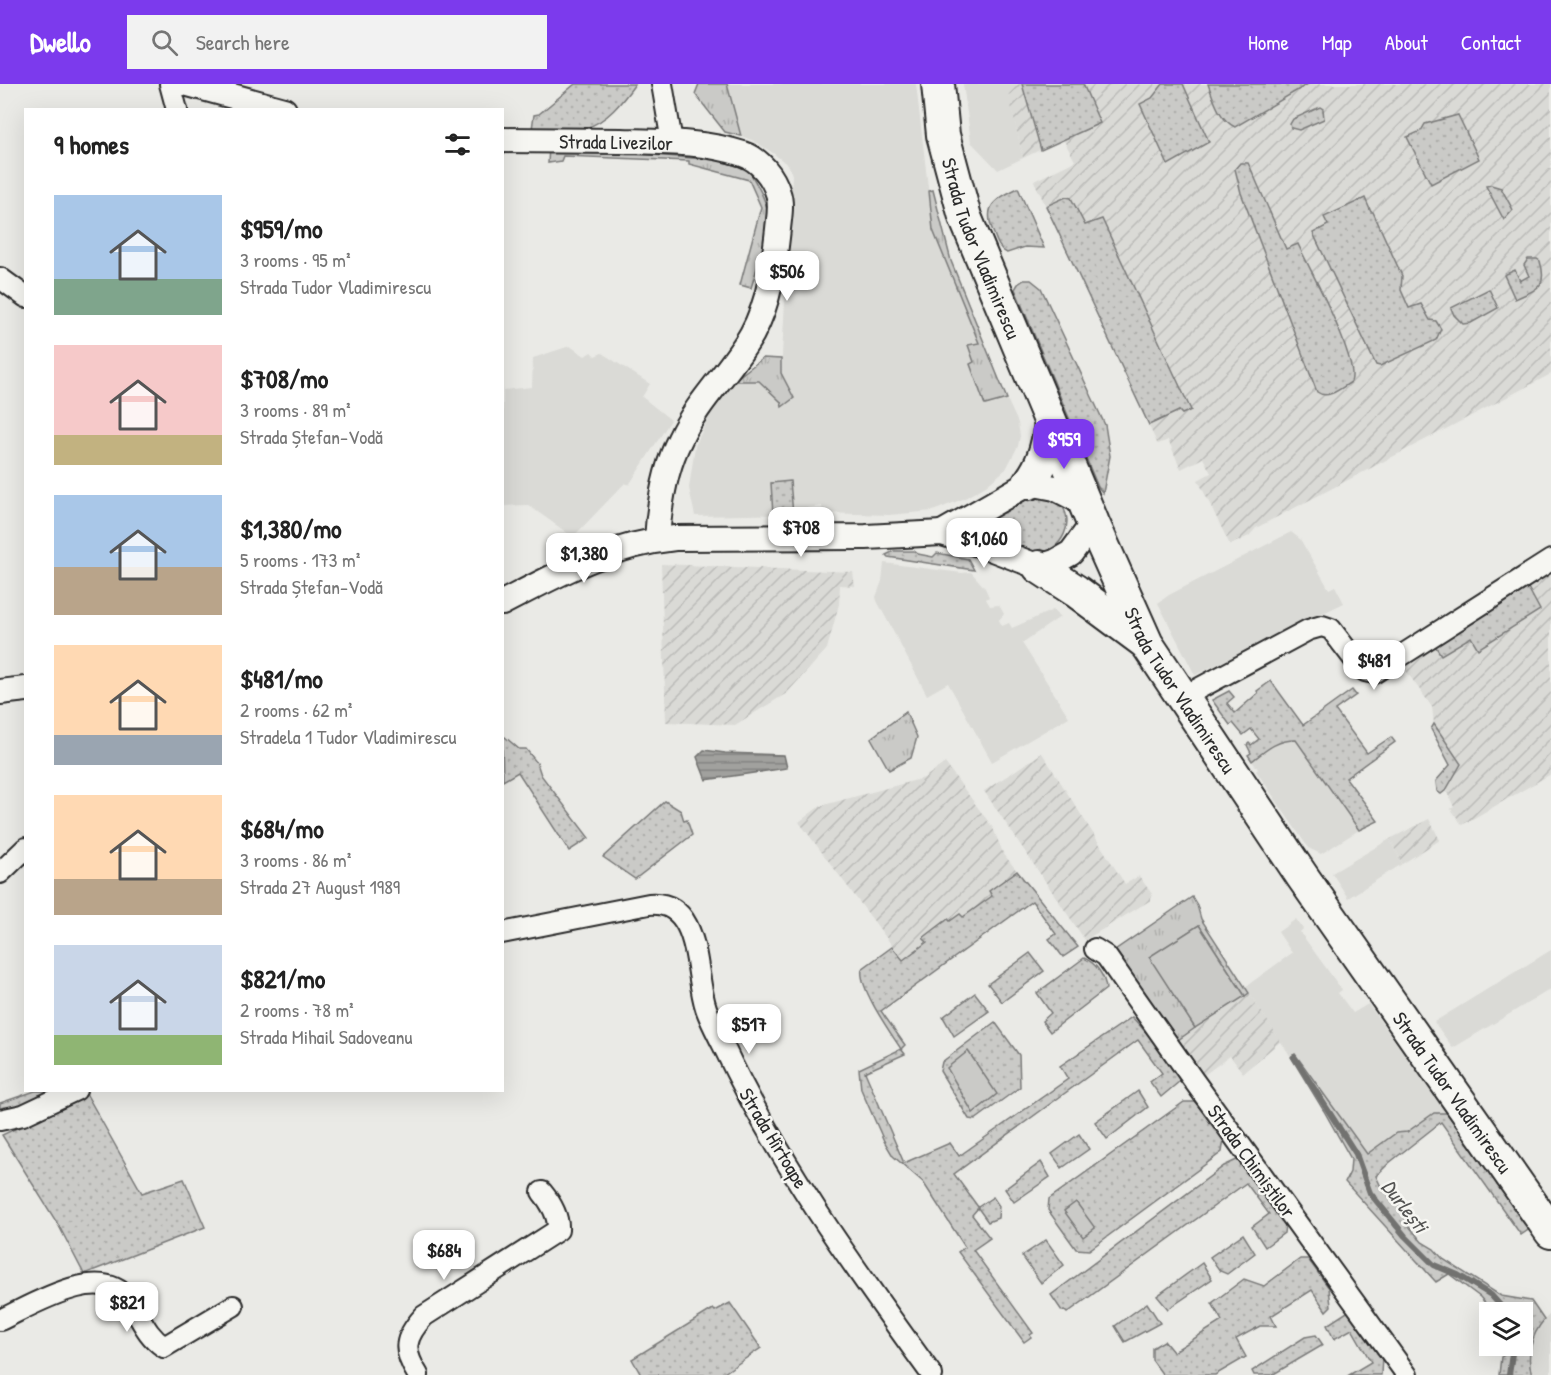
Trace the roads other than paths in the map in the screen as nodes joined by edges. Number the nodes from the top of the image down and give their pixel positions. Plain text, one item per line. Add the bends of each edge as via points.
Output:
1 (170, 84) edge
2 (188, 84) edge
3 (662, 84) edge
4 (938, 84) edge
5 (176, 108) edge
6 (277, 108) edge
7 (504, 140) edge
8 (672, 142) junction
9 (0, 278) edge
10 (24, 296) edge
11 (1051, 425) junction
12 (1029, 483) junction
13 (1088, 513) junction
14 (942, 533) junction
15 (657, 540) junction
16 (1551, 560) edge
17 (1039, 567) junction
18 (504, 602) edge
19 (1147, 644) junction
20 (24, 689) edge
21 (0, 693) edge
22 (1181, 698) junction
23 (24, 850) edge
24 (0, 873) edge
25 (504, 933) edge
26 (1095, 949) dead end
27 (72, 1092) edge
28 (0, 1120) edge
29 (542, 1192) dead end
30 (1551, 1232) edge
31 (233, 1306) dead end
32 (0, 1320) edge
33 (418, 1375) edge
34 (932, 1375) edge
35 (1407, 1375) edge

1 - 5 street
2 - 6 street
3 - 8 street, Strada Livezilor
4 - 11 main road, Strada Tudor Vladimirescu via 943,135 965,217
7 - 8 street, Strada Livezilor
8 - 15 street via 745,154 760,163 779,194 780,213 771,279 760,316 751,336 694,412 679,440 662,495
9 - 10 street
11 - 12 main road via 1044,459
11 - 13 main road, Strada Tudor Vladimirescu
12 - 13 street via 1055,488
12 - 14 street
13 - 17 street via 1071,553
13 - 19 main road, Strada Tudor Vladimirescu
14 - 15 street
14 - 17 street
15 - 18 street via 589,559
16 - 22 street via 1374,673 1360,667 1331,629 1322,626
17 - 19 main road
19 - 22 main road, Strada Tudor Vladimirescu
20 - 21 street
22 - 30 main road, Strada Tudor Vladimirescu
23 - 24 street
25 - 34 street, Strada Hîrtoape via 649,904 664,904 678,911 688,926 706,1007 745,1090 828,1226
26 - 35 street, Strada Chimiștilor via 1106,956
27 - 28 street via 23,1115
29 - 33 street via 558,1222 558,1230 424,1316 410,1331 407,1345 408,1359
31 - 32 street via 164,1347 153,1339 127,1298 106,1284 64,1291

